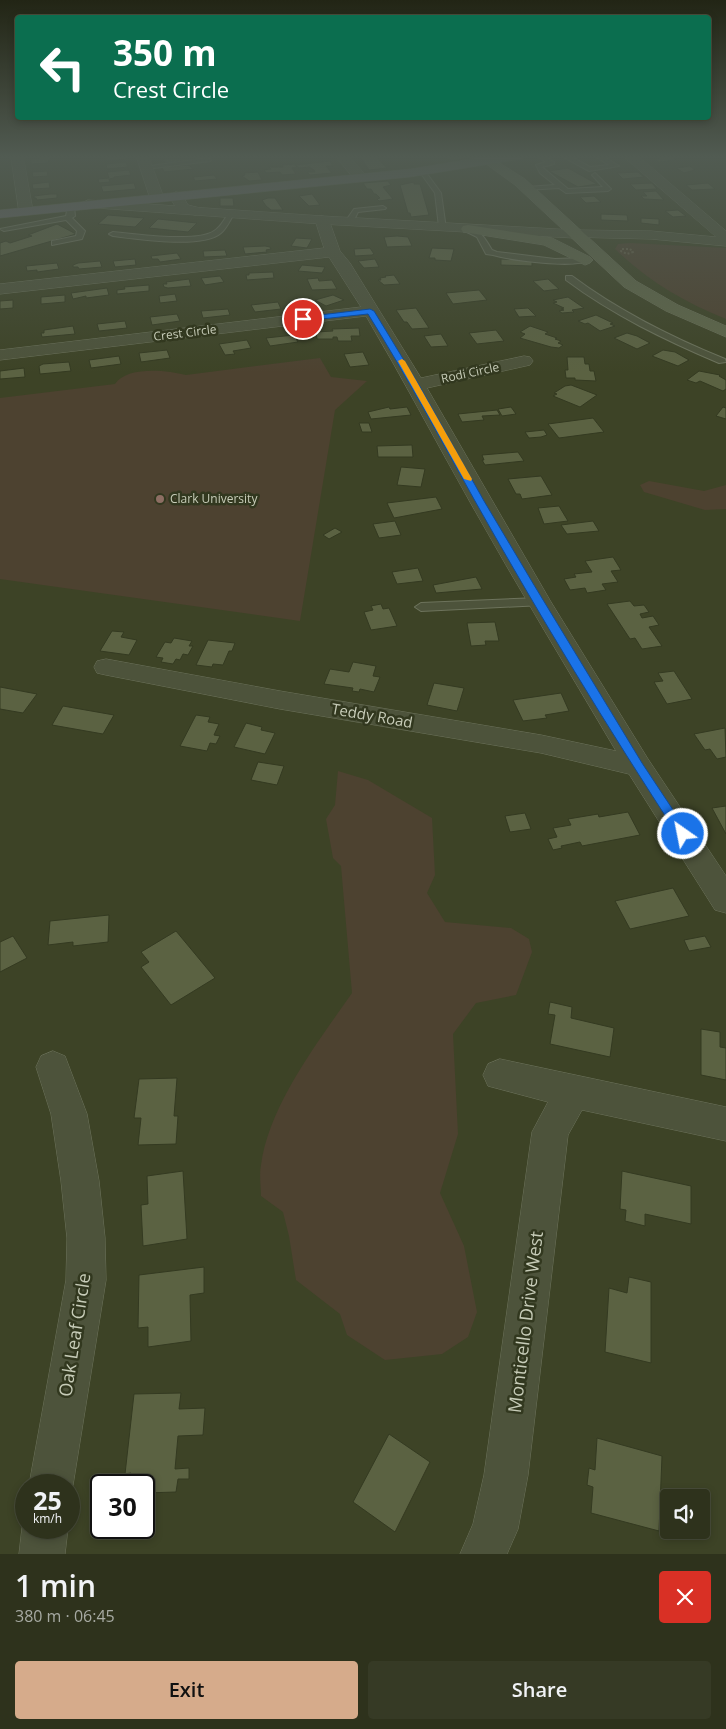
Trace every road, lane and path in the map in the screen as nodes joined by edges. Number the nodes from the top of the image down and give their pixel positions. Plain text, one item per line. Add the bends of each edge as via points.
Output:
1 (10, 228) edge
2 (78, 228) edge
3 (221, 228) edge
4 (325, 228) edge
5 (450, 228) edge
6 (567, 228) edge
7 (714, 228) edge
8 (4, 229) dead end
9 (468, 229) junction
10 (114, 234) dead end
11 (574, 234) junction
12 (726, 238) edge
13 (726, 242) edge
14 (55, 243) dead end
15 (334, 252) junction
16 (585, 260) junction
17 (569, 278) dead end
18 (0, 289) edge
19 (370, 311) junction
20 (726, 332) edge
21 (0, 355) edge
22 (725, 357) edge
23 (524, 361) dead end
24 (416, 385) junction
25 (539, 602) junction
26 (421, 607) dead end
27 (106, 667) dead end
28 (638, 766) junction
29 (726, 901) edge
30 (54, 1067) dead end
31 (500, 1075) dead end
32 (573, 1092) junction
33 (726, 1124) edge
34 (54, 1474) edge
35 (44, 1539) edge
36 (42, 1554) edge
37 (483, 1554) edge

1 - 8 lane
2 - 14 lane via 79,237
3 - 10 lane via 207,237 163,239
4 - 15 street
5 - 9 street
6 - 11 main road
7 - 12 street
9 - 11 street
9 - 16 main road via 547,241
9 - 16 lane via 480,236 489,252 503,257 552,262
11 - 13 street via 646,235
11 - 16 main road via 574,246
11 - 20 main road via 637,288
15 - 18 street
15 - 19 street
16 - 22 main road via 627,299
17 - 22 lane via 627,317
19 - 21 street, Crest Circle
19 - 24 street
23 - 24 street, Rodi Circle
24 - 25 street
25 - 26 lane
25 - 28 street
27 - 28 street, Teddy Road via 541,744
28 - 29 street
30 - 34 street, Oak Leaf Circle via 69,1114 80,1181 86,1280
31 - 32 street
32 - 33 street
32 - 37 street, Monticello Drive West via 550,1132 506,1475 495,1529
35 - 36 street

